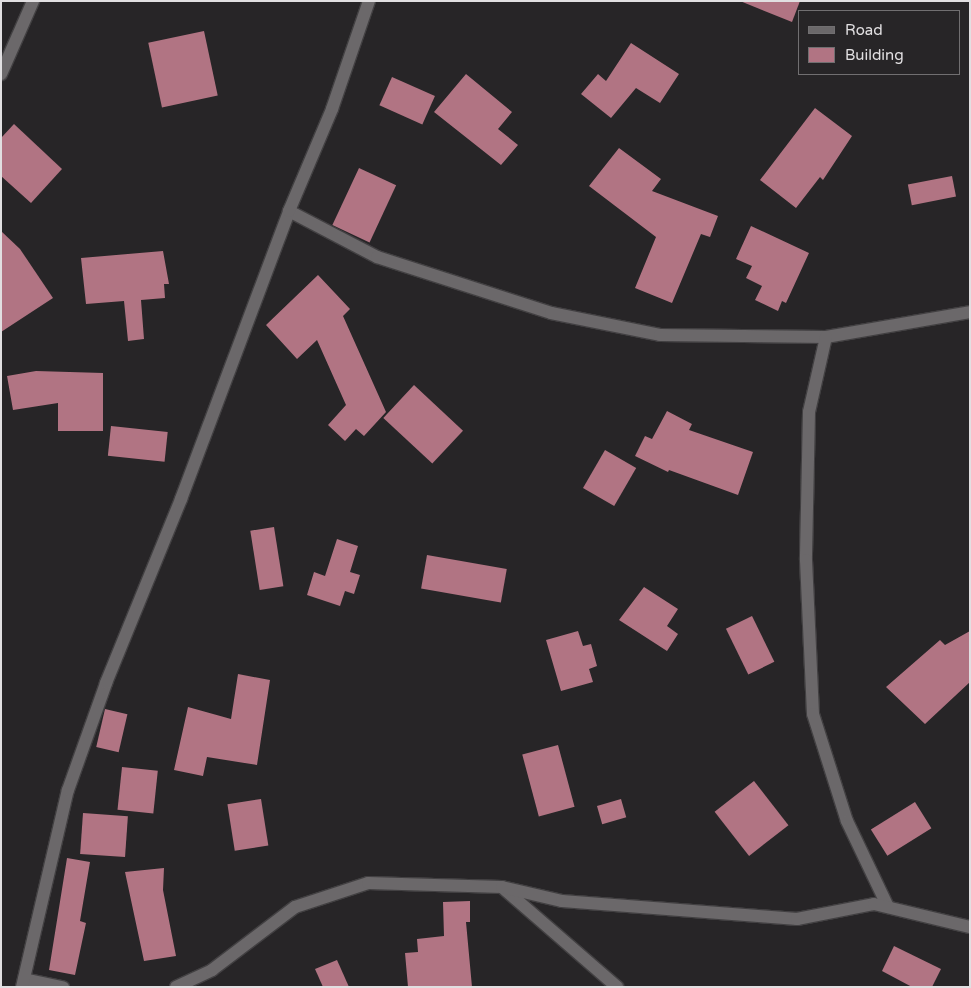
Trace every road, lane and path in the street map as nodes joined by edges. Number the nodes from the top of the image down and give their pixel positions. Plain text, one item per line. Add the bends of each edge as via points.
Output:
1 (32, 1) edge
2 (369, 1) edge
3 (1, 74) edge
4 (289, 211) junction
5 (970, 312) edge
6 (826, 337) junction
7 (502, 888) junction
8 (888, 907) junction
9 (970, 928) edge
10 (23, 983) edge
11 (63, 987) edge
12 (176, 987) edge
13 (617, 987) edge

1 - 3 street
2 - 4 street via 332,109
4 - 6 street via 377,256 551,313 660,335
4 - 10 street via 181,499 106,683 68,790
5 - 6 street
6 - 8 street via 809,412 806,560 813,714 847,821
7 - 8 street via 562,901 714,915 797,919 874,904
7 - 12 street via 368,883 295,907 212,970
7 - 13 street
8 - 9 street
10 - 11 street

